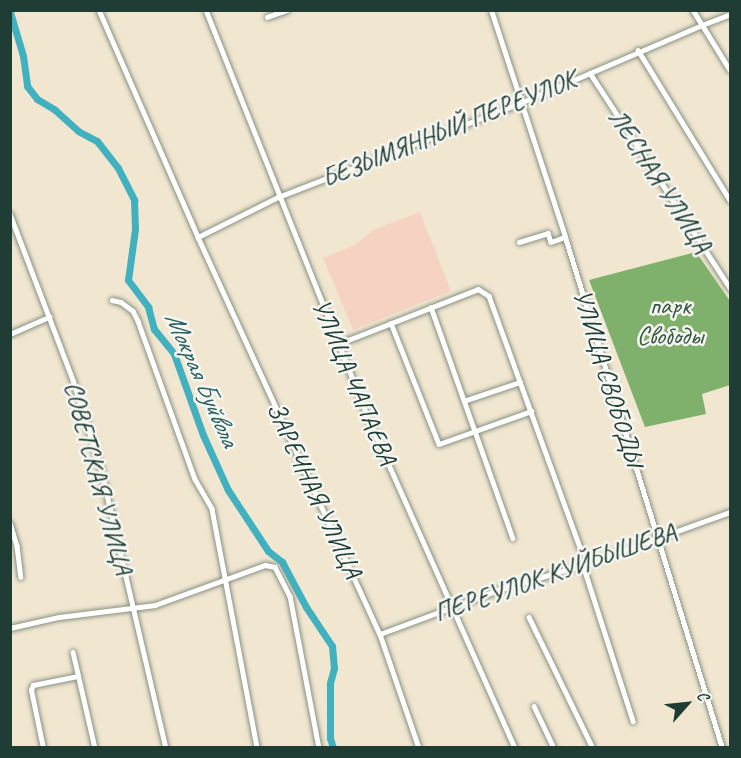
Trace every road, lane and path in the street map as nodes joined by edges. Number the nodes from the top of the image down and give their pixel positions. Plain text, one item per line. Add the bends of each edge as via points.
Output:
1 (99, 10) edge
2 (206, 10) edge
3 (287, 10) edge
4 (491, 10) edge
5 (693, 10) edge
6 (730, 14) edge
7 (267, 17) dead end
8 (702, 25) junction
9 (638, 50) junction
10 (730, 70) edge
11 (590, 73) junction
12 (520, 103) junction
13 (278, 197) junction
14 (730, 200) edge
15 (10, 214) edge
16 (198, 237) junction
17 (565, 237) junction
18 (519, 242) dead end
19 (730, 288) edge
20 (112, 300) dead end
21 (431, 307) junction
22 (49, 317) junction
23 (391, 323) junction
24 (10, 334) edge
25 (338, 344) junction
26 (520, 382) junction
27 (464, 401) junction
28 (531, 411) junction
29 (474, 430) junction
30 (730, 512) edge
31 (10, 523) edge
32 (513, 538) dead end
33 (657, 539) junction
34 (590, 562) junction
35 (583, 564) junction
36 (21, 577) dead end
37 (225, 578) junction
38 (453, 607) junction
39 (132, 609) junction
40 (529, 617) dead end
41 (10, 628) edge
42 (380, 634) junction
43 (73, 652) dead end
44 (78, 676) junction
45 (534, 706) dead end
46 (633, 721) dead end
47 (43, 747) edge
48 (94, 747) edge
49 (166, 747) edge
50 (257, 747) edge
51 (319, 747) edge
52 (419, 747) edge
53 (515, 747) edge
54 (554, 747) edge
55 (593, 747) edge
56 (722, 747) edge

1 - 16 street, ЗАРЕЧНАЯ УЛИЦА
2 - 13 street, УЛИЦА ЧАПАЕВА
3 - 7 street
4 - 12 main road, УЛИЦА СВОБОДЫ
5 - 8 street
6 - 8 street
8 - 9 main road, БЕЗЫМЯННЫЙ ПЕРЕУЛОК
8 - 10 street
9 - 11 main road, БЕЗЫМЯННЫЙ ПЕРЕУЛОК
9 - 14 street
11 - 12 main road, БЕЗЫМЯННЫЙ ПЕРЕУЛОК
11 - 19 street, ЛЕСНАЯ УЛИЦА
12 - 13 street, БЕЗЫМЯННЫЙ ПЕРЕУЛОК
12 - 17 main road, УЛИЦА СВОБОДЫ
13 - 16 street, БЕЗЫМЯННЫЙ ПЕРЕУЛОК
13 - 25 street, УЛИЦА ЧАПАЕВА
15 - 22 street, СОВЕТСКАЯ УЛИЦА
16 - 42 street, ЗАРЕЧНАЯ УЛИЦА
17 - 18 street via 551,242 548,233
17 - 33 main road, УЛИЦА СВОБОДЫ
20 - 37 street via 133,311 143,333 195,479 212,510
21 - 23 street
21 - 26 street via 478,289 489,296
21 - 27 street
22 - 24 street
22 - 39 street, СОВЕТСКАЯ УЛИЦА via 101,469
23 - 25 street
23 - 29 street via 439,444
25 - 38 street, УЛИЦА ЧАПАЕВА
26 - 27 street
26 - 28 street
27 - 29 street
28 - 29 street
28 - 34 street via 580,547
29 - 32 street
30 - 33 street, ПЕРЕУЛОК КУЙБЫШЕВА
31 - 36 street
33 - 34 street, ПЕРЕУЛОК КУЙБЫШЕВА
33 - 56 main road, УЛИЦА СВОБОДЫ
34 - 35 street, ПЕРЕУЛОК КУЙБЫШЕВА
35 - 38 street, ПЕРЕУЛОК КУЙБЫШЕВА
35 - 46 street
37 - 39 street via 155,605
37 - 50 street
37 - 51 street via 265,565 275,567 290,596
38 - 42 street, ПЕРЕУЛОК КУЙБЫШЕВА
38 - 53 street, УЛИЦА ЧАПАЕВА
39 - 41 street via 58,616
39 - 49 street, СОВЕТСКАЯ УЛИЦА
40 - 55 street
42 - 52 street, ЗАРЕЧНАЯ УЛИЦА
43 - 44 street
44 - 47 street via 33,685
44 - 48 street
45 - 54 street

